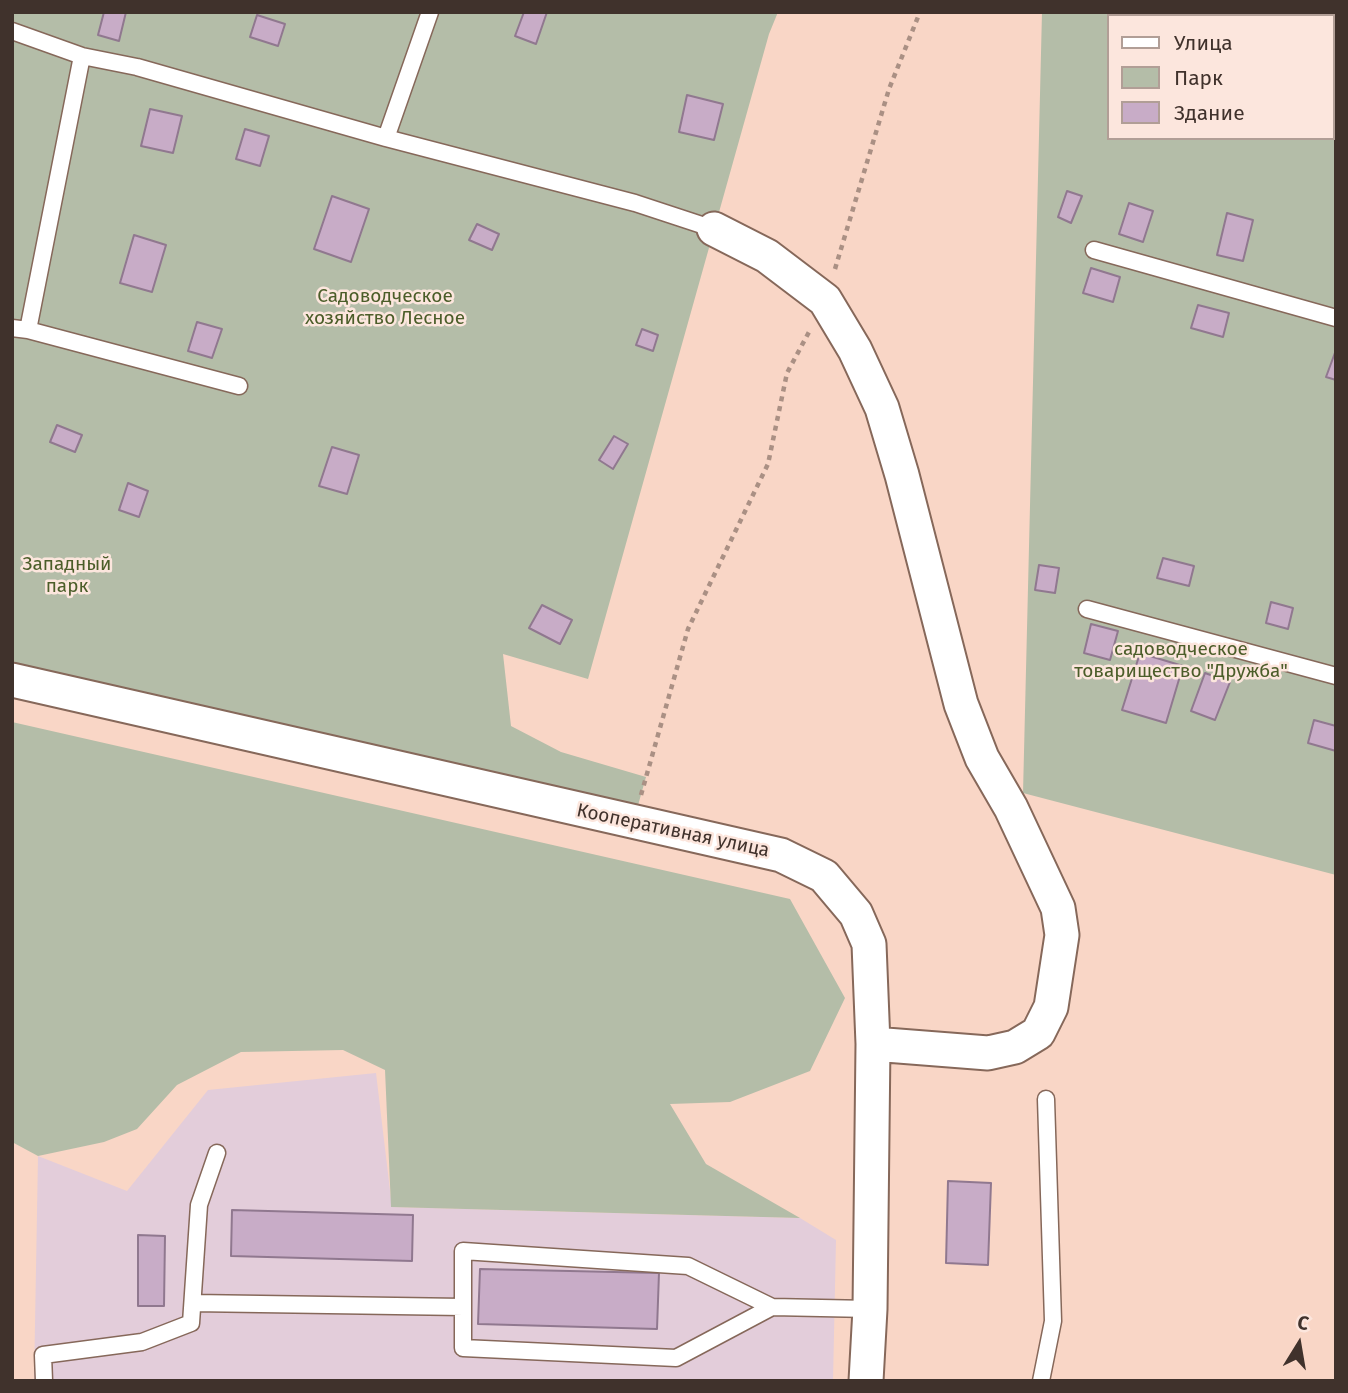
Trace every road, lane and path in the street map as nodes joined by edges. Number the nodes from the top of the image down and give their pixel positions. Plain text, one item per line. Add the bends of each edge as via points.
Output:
1 (430, 12) edge
2 (920, 12) edge
3 (12, 31) edge
4 (82, 56) junction
5 (386, 138) junction
6 (714, 229) joint
7 (1094, 250) dead end
8 (825, 300) junction
9 (1336, 318) edge
10 (20, 329) edge
11 (240, 386) dead end
12 (1087, 609) dead end
13 (1336, 676) edge
14 (12, 680) edge
15 (646, 776) dead end
16 (873, 1044) junction
17 (1046, 1099) dead end
18 (217, 1153) dead end
19 (193, 1303) junction
20 (463, 1307) junction
21 (772, 1307) junction
22 (870, 1309) junction
23 (44, 1381) edge
24 (866, 1381) edge
25 (1041, 1381) edge

1 - 5 lane
2 - 8 path via 890,89
3 - 4 lane
4 - 5 lane via 137,67
4 - 10 lane
5 - 6 lane via 635,203
6 - 8 street via 767,256
7 - 9 lane
8 - 15 path via 788,373 768,464 688,629
8 - 16 street via 882,408 961,704 982,758 1058,908 1062,935 1051,1007 1038,1033 1015,1047 988,1053
10 - 11 lane
12 - 13 lane
14 - 16 street, Кооперативная улица via 781,855 824,876 856,914 869,944
16 - 22 street, Кооперативная улица
17 - 25 lane via 1053,1321
18 - 19 lane via 199,1205
19 - 20 lane
19 - 23 lane via 191,1323 142,1342 43,1355
20 - 21 lane via 463,1348 676,1358
20 - 21 lane via 463,1251 688,1266
21 - 22 lane
22 - 24 street, Кооперативная улица

